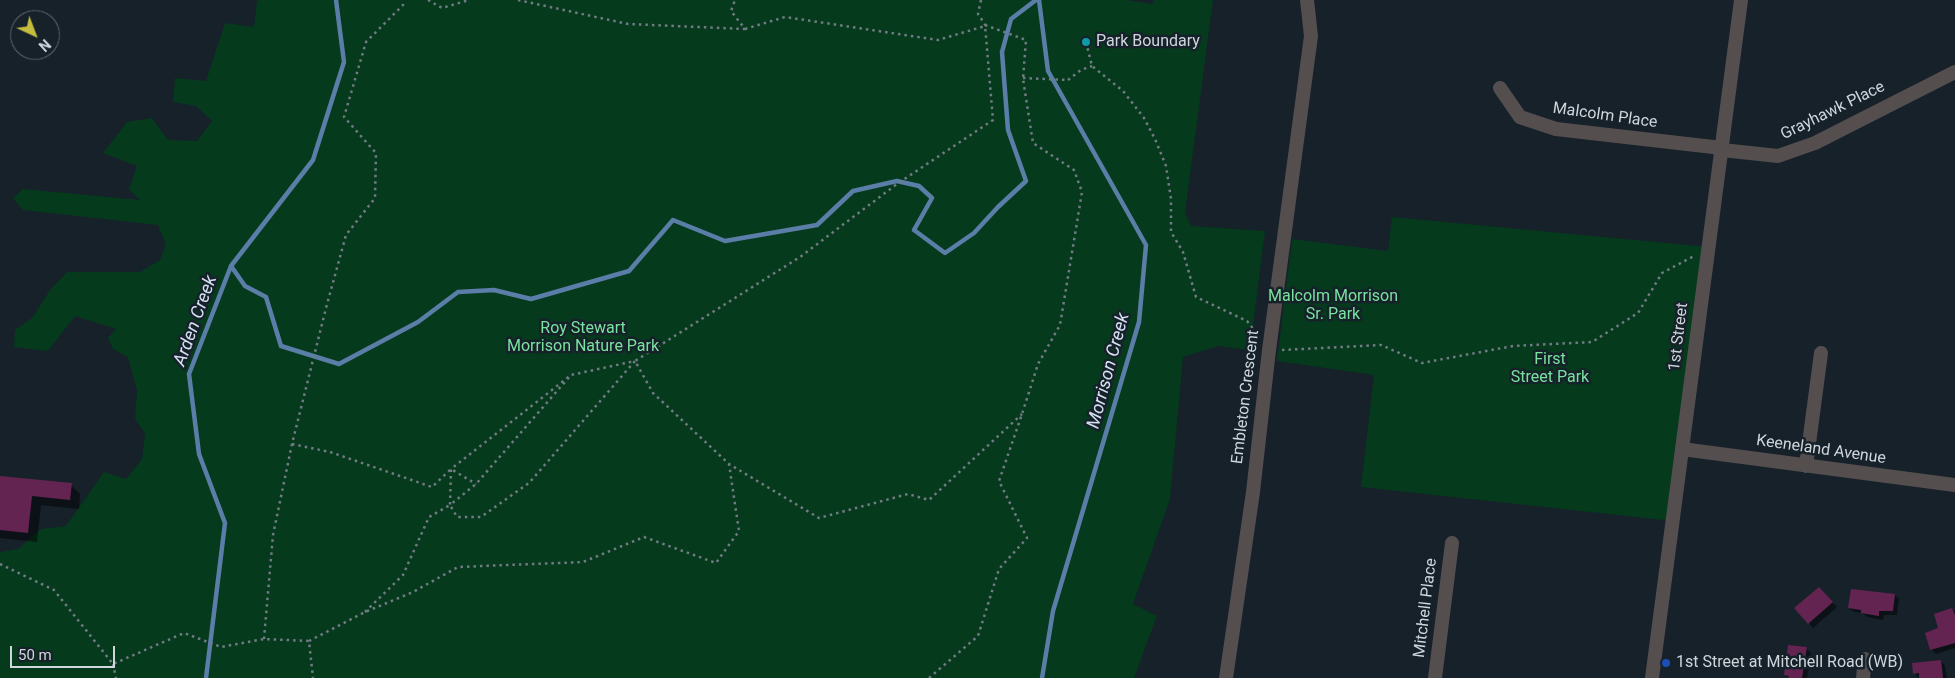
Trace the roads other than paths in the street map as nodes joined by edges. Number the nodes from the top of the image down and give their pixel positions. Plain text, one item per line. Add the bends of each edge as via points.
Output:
1 (1307, 0) edge
2 (1741, 0) edge
3 (1955, 72) edge
4 (1500, 88) dead end
5 (1722, 150) junction
6 (1821, 353) dead end
7 (1682, 449) junction
8 (1806, 466) junction
9 (1955, 485) edge
10 (1452, 543) dead end
11 (1865, 659) dead end
12 (1226, 678) edge
13 (1435, 678) edge
14 (1652, 678) edge
15 (1863, 678) edge

1 - 12 street, Embleton Crescent via 1310,36 1253,492
2 - 5 street, 1st Street
3 - 5 street, Grayhawk Place via 1815,143 1778,156
4 - 5 street, Malcolm Place via 1520,117 1556,128
5 - 7 street, 1st Street
6 - 8 street
7 - 8 street, Keeneland Avenue
7 - 14 street, 1st Street
8 - 9 street, Keeneland Avenue
10 - 13 street, Mitchell Place
11 - 15 street

